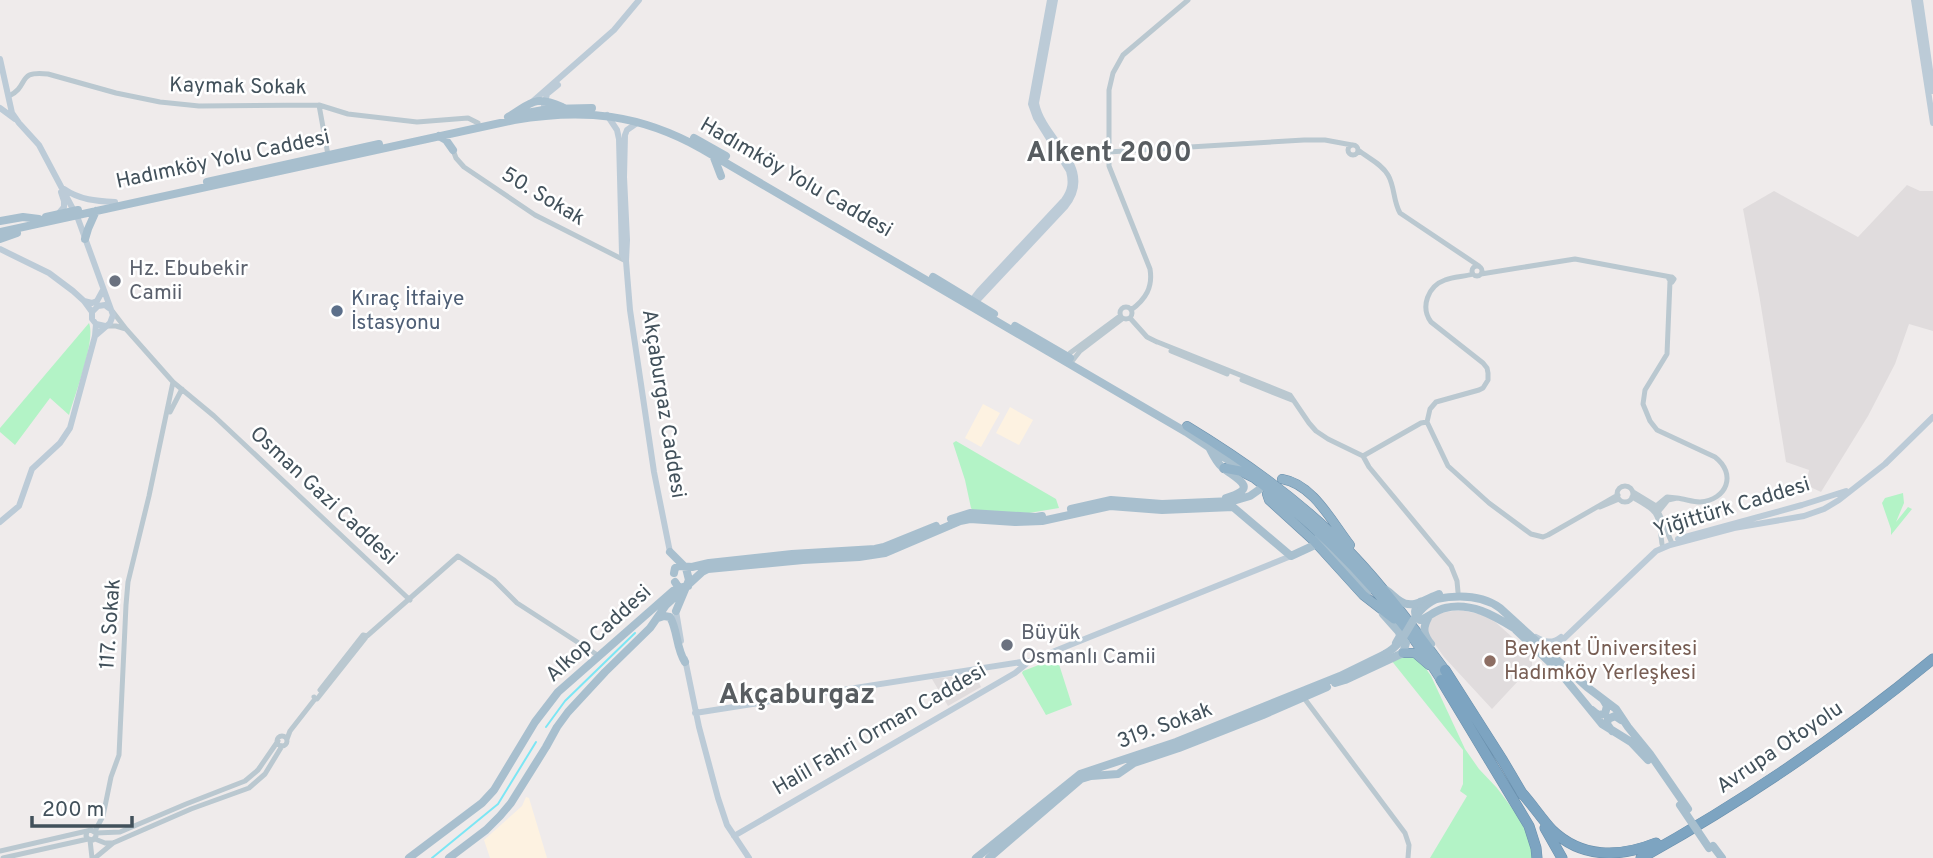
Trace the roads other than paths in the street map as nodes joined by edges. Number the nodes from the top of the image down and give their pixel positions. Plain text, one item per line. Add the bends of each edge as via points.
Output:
1 (641, 0) edge
2 (1053, 0) edge
3 (1186, 0) edge
4 (1914, 0) edge
5 (1920, 0) edge
6 (0, 59) edge
7 (553, 86) junction
8 (1933, 91) edge
9 (9, 96) junction
10 (534, 101) junction
11 (318, 105) junction
12 (0, 106) edge
13 (538, 111) junction
14 (607, 115) junction
15 (508, 117) junction
16 (640, 122) junction
17 (19, 123) junction
18 (478, 123) junction
19 (1933, 123) edge
20 (458, 132) junction
21 (439, 136) junction
22 (1336, 143) junction
23 (1352, 145) junction
24 (453, 150) junction
25 (1108, 152) junction
26 (1357, 152) junction
27 (1349, 153) junction
28 (328, 155) junction
29 (713, 155) junction
30 (731, 165) junction
31 (622, 176) junction
32 (57, 180) junction
33 (62, 188) junction
34 (115, 202) junction
35 (96, 211) junction
36 (76, 213) junction
37 (57, 215) junction
38 (39, 219) junction
39 (0, 221) edge
40 (0, 227) edge
41 (23, 227) junction
42 (0, 232) edge
43 (1032, 237) junction
44 (0, 239) edge
45 (85, 239) junction
46 (0, 250) edge
47 (1468, 260) junction
48 (626, 261) junction
49 (1480, 269) junction
50 (1472, 272) junction
51 (103, 290) junction
52 (84, 301) junction
53 (973, 301) junction
54 (110, 309) junction
55 (1131, 310) junction
56 (92, 312) junction
57 (1121, 317) junction
58 (1130, 318) junction
59 (96, 324) junction
60 (105, 326) junction
61 (126, 329) junction
62 (96, 337) junction
63 (1070, 361) junction
64 (173, 382) junction
65 (182, 389) junction
66 (1933, 417) edge
67 (167, 418) junction
68 (1427, 422) junction
69 (1187, 426) joint
70 (1209, 446) junction
71 (1363, 456) junction
72 (1224, 468) junction
73 (1254, 478) junction
74 (1282, 479) dead end
75 (1854, 488) junction
76 (1265, 491) junction
77 (1633, 495) junction
78 (1618, 497) junction
79 (1203, 503) junction
80 (1811, 503) junction
81 (1802, 505) junction
82 (1162, 507) junction
83 (1656, 510) junction
84 (1817, 512) junction
85 (1299, 513) junction
86 (1804, 516) junction
87 (0, 522) edge
88 (1671, 541) junction
89 (1317, 544) junction
90 (1662, 544) junction
91 (670, 552) junction
92 (1291, 556) junction
93 (685, 567) junction
94 (1366, 569) junction
95 (674, 586) junction
96 (688, 586) junction
97 (1382, 588) junction
98 (1458, 592) junction
99 (1368, 596) junction
100 (410, 600) junction
101 (1420, 602) junction
102 (1495, 605) junction
103 (1434, 606) junction
104 (676, 611) junction
105 (658, 618) junction
106 (1407, 628) junction
107 (1516, 630) junction
108 (1531, 635) junction
109 (1399, 639) junction
110 (1555, 644) junction
111 (1403, 653) junction
112 (599, 656) junction
113 (1556, 659) junction
114 (1933, 659) edge
115 (1030, 661) junction
116 (685, 662) junction
117 (1933, 666) edge
118 (1443, 675) junction
119 (1331, 682) junction
120 (1304, 698) junction
121 (1602, 698) junction
122 (1587, 705) junction
123 (695, 713) junction
124 (1628, 727) junction
125 (1612, 731) junction
126 (282, 741) junction
127 (1115, 763) junction
128 (1119, 773) junction
129 (1504, 782) junction
130 (1521, 792) junction
131 (1684, 807) junction
132 (1718, 812) junction
133 (734, 836) junction
134 (93, 837) junction
135 (113, 843) junction
136 (1711, 847) junction
137 (0, 851) edge
138 (979, 857) edge
139 (3, 858) edge
140 (94, 858) edge
141 (410, 858) edge
142 (449, 858) edge
143 (749, 858) edge
144 (989, 858) edge
145 (1408, 858) edge
146 (1537, 858) edge
147 (1556, 858) edge
148 (1562, 858) edge
149 (1641, 858) edge
150 (1653, 858) edge
151 (1716, 858) edge
152 (1722, 858) edge

1 - 7 main road via 617,33
2 - 43 main road via 1033,111 1071,179 1064,200
3 - 25 street via 1116,66 1109,90
4 - 19 main road
5 - 8 main road
6 - 9 main road
7 - 10 main road
7 - 13 main road
9 - 11 street, Kaymak Sokak via 30,73 38,73 116,93 199,106
9 - 12 main road
9 - 17 main road
10 - 13 main road
10 - 15 main road
11 - 18 street, Kaymak Sokak via 348,114 417,122 468,118
11 - 28 street
12 - 17 main road
13 - 14 main road, Hadımköy Yolu Caddesi
13 - 15 main road, Hadımköy Yolu Caddesi
13 - 20 main road, Hadımköy Yolu Caddesi
13 - 53 main road, Hadımköy Yolu Caddesi via 597,109 662,124
14 - 16 main road, Hadımköy Yolu Caddesi
14 - 31 main road, Akçaburgaz Caddesi via 617,130
15 - 18 main road, Hadımköy Yolu Caddesi
16 - 29 main road, Hadımköy Yolu Caddesi
16 - 31 main road, Akçaburgaz Caddesi via 625,135
17 - 32 main road via 39,145
18 - 28 main road, Hadımköy Yolu Caddesi
20 - 21 main road, Hadımköy Yolu Caddesi
20 - 24 main road
21 - 24 main road
21 - 35 main road, Hadımköy Yolu Caddesi
22 - 23 street
22 - 25 street via 1304,140
22 - 27 street
23 - 26 street
23 - 27 street
24 - 48 street, 50. Sokak via 464,167 535,215
25 - 55 street via 1110,172 1150,269 1147,294
26 - 27 street
26 - 47 street via 1388,175 1400,213
28 - 34 main road, Hadımköy Yolu Caddesi
29 - 30 main road, Hadımköy Yolu Caddesi
29 - 30 main road via 722,176
30 - 53 main road, Hadımköy Yolu Caddesi via 946,291
31 - 48 main road, Akçaburgaz Caddesi via 622,254
32 - 33 main road
32 - 37 main road via 65,204
33 - 34 main road via 78,198
33 - 36 main road
34 - 36 main road, Hadımköy Yolu Caddesi
35 - 36 main road, Hadımköy Yolu Caddesi
35 - 45 main road
36 - 37 main road, Hadımköy Yolu Caddesi
36 - 41 main road, Hadımköy Yolu Caddesi
36 - 45 main road
37 - 38 main road, Hadımköy Yolu Caddesi
38 - 39 main road
38 - 40 main road, Hadımköy Yolu Caddesi
41 - 42 main road, Hadımköy Yolu Caddesi
41 - 44 main road
43 - 53 main road
43 - 53 main road
45 - 51 main road
46 - 52 main road via 49,273
47 - 49 street
47 - 50 street
48 - 91 main road, Akçaburgaz Caddesi via 644,415
49 - 50 street via 1475,266
49 - 83 street via 1505,270 1575,259 1671,280 1667,354 1645,390 1645,412 1657,430 1715,457 1727,473 1726,487 1718,496 1701,502 1668,500
50 - 68 street via 1440,282 1424,308 1431,322 1487,368 1488,380 1479,390 1436,402
51 - 52 main road via 97,301
51 - 54 main road
52 - 56 main road
53 - 63 main road, Hadımköy Yolu Caddesi
53 - 63 main road, Hadımköy Yolu Caddesi via 1052,354
54 - 56 main road via 102,305
54 - 60 main road via 112,318
54 - 61 street, Osman Gazi Caddesi
55 - 57 street via 1124,307
55 - 58 street
56 - 59 main road
57 - 58 street
57 - 63 street
58 - 71 street via 1147,337 1175,353 1291,400 1322,436
59 - 60 main road
59 - 62 main road
60 - 61 street
60 - 62 main road
61 - 64 street, Osman Gazi Caddesi
62 - 87 main road via 70,428 32,469 19,506
63 - 69 main road, Hadımköy Yolu Caddesi
63 - 70 main road, Hadımköy Yolu Caddesi
64 - 65 street, Osman Gazi Caddesi
64 - 67 street
65 - 67 street
65 - 100 street, Osman Gazi Caddesi
66 - 75 main road, Yiğittürk Caddesi
67 - 134 street, 117. Sokak via 128,582 119,755
68 - 71 street
68 - 78 street via 1448,466 1531,534 1548,535
69 - 94 highway, Hadımköy Yolu Caddesi via 1282,490
70 - 72 main road
70 - 73 main road, Hadımköy Yolu Caddesi
71 - 98 street via 1451,566
72 - 73 highway
72 - 79 main road via 1242,481 1244,489 1232,497
73 - 76 highway
74 - 94 highway via 1316,500
75 - 80 main road, Yiğittürk Caddesi
75 - 84 main road, Yiğittürk Caddesi
76 - 79 main road via 1240,500
76 - 85 highway
76 - 89 highway
77 - 78 street via 1628,501
77 - 78 street via 1625,486
77 - 83 street
79 - 82 main road
80 - 81 main road, Yiğittürk Caddesi
80 - 84 main road via 1817,505
81 - 86 main road
81 - 88 main road, Yiğittürk Caddesi
82 - 92 main road via 1233,508
82 - 93 main road via 1111,500 1036,517 970,513 876,549
82 - 96 main road via 1110,506 1042,522 970,519 885,553 721,567 702,572
83 - 88 street
83 - 90 street
84 - 86 main road, Yiğittürk Caddesi
85 - 99 main road
85 - 106 highway via 1345,556
86 - 110 main road, Yiğittürk Caddesi via 1662,548
88 - 90 main road, Yiğittürk Caddesi
89 - 92 main road, Halil Fahri Orman Caddesi
89 - 99 highway
90 - 110 main road, Yiğittürk Caddesi
91 - 93 main road
91 - 95 main road
92 - 115 main road, Halil Fahri Orman Caddesi
93 - 95 main road via 677,566
93 - 96 main road
94 - 97 highway, Hadımköy Yolu Caddesi
95 - 96 main road
95 - 96 main road
95 - 104 main road
95 - 105 main road, Alkop Caddesi
95 - 112 main road, Alkop Caddesi
96 - 104 main road
97 - 101 main road via 1404,604
97 - 118 highway, Hadımköy Yolu Caddesi
98 - 101 main road
98 - 102 main road via 1475,594
99 - 106 highway
99 - 109 main road via 1399,632
100 - 112 street via 458,556 494,580 517,603
100 - 126 street via 368,636
101 - 103 main road via 1415,609 1422,620
102 - 103 main road via 1454,596
102 - 108 main road
103 - 107 main road via 1468,608
103 - 107 main road via 1461,598 1480,602 1503,614
103 - 118 main road via 1424,634
103 - 119 main road, 319. Sokak, bridge via 1423,610 1396,651
104 - 116 main road
105 - 116 main road via 670,617
105 - 142 main road, Alkop Caddesi via 562,720 500,816
106 - 118 highway
107 - 122 main road
108 - 110 main road
108 - 113 main road
109 - 111 main road via 1406,643
109 - 119 main road
110 - 113 main road
111 - 118 highway via 1411,652
111 - 119 main road
112 - 141 main road, Alkop Caddesi via 558,692 482,803
113 - 121 main road
114 - 132 highway, Avrupa Otoyolu via 1840,731
115 - 123 main road
115 - 133 main road, Halil Fahri Orman Caddesi
116 - 123 main road
117 - 150 highway, Avrupa Otoyolu via 1797,768
118 - 129 highway
118 - 130 highway
119 - 120 main road, 319. Sokak
119 - 127 main road, 319. Sokak
120 - 128 main road, 319. Sokak
120 - 145 street via 1405,833
121 - 122 main road via 1605,714 1598,715
121 - 124 main road
122 - 125 main road
123 - 133 main road via 718,798
124 - 125 main road via 1612,716 1607,721
124 - 131 main road
125 - 131 main road via 1643,753
126 - 134 street via 245,781 120,832
126 - 135 street via 265,774 249,788
127 - 128 main road via 1110,771
127 - 138 main road, 319. Sokak via 1080,774
128 - 144 main road, 319. Sokak via 1081,779
129 - 146 highway via 1529,826
129 - 147 highway
130 - 132 highway via 1562,841 1602,857 1637,852
130 - 148 highway
131 - 136 main road, bridge
132 - 149 highway, Avrupa Otoyolu
133 - 143 main road
134 - 135 street
134 - 137 street via 86,835 87,831
134 - 139 street
134 - 140 street
135 - 140 street
136 - 151 main road
136 - 152 main road

